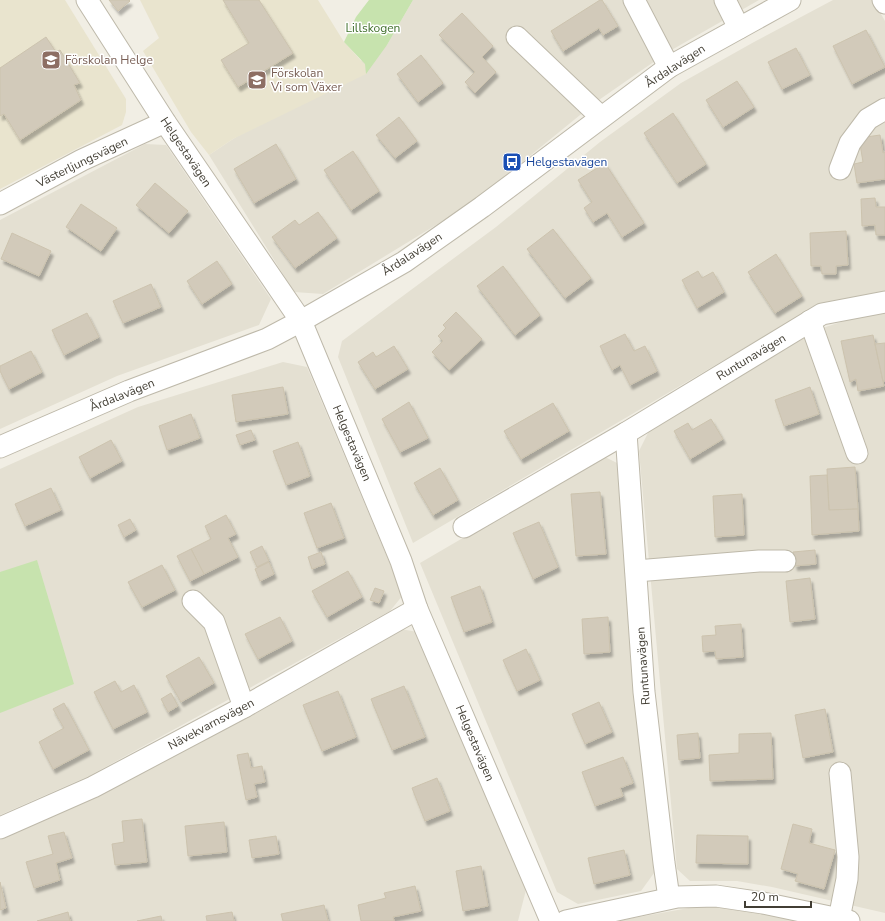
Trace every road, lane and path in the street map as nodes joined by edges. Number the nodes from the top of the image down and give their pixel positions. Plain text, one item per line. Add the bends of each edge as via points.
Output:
1 (87, 0) edge
2 (634, 0) edge
3 (725, 0) edge
4 (790, 0) edge
5 (883, 0) edge
6 (885, 3) edge
7 (739, 28) junction
8 (517, 37) dead end
9 (669, 67) junction
10 (885, 109) edge
11 (601, 117) junction
12 (165, 122) junction
13 (840, 169) dead end
14 (0, 204) edge
15 (885, 302) edge
16 (301, 321) junction
17 (810, 321) junction
18 (626, 433) junction
19 (0, 447) edge
20 (857, 453) dead end
21 (464, 527) dead end
22 (785, 561) dead end
23 (636, 571) junction
24 (193, 600) dead end
25 (417, 609) junction
26 (244, 707) junction
27 (840, 773) dead end
28 (0, 828) edge
29 (669, 898) junction
30 (835, 919) edge
31 (551, 921) edge
32 (566, 921) edge

1 - 12 street, Helgestavägen
2 - 9 street
3 - 7 street
4 - 7 street, Årdalavägen
5 - 6 street
7 - 9 street, Årdalavägen
8 - 11 street
9 - 11 street, Årdalavägen
10 - 13 street via 868,119 850,143
11 - 16 street, Årdalavägen via 404,262
12 - 14 street, Västerljungsvägen via 82,160
12 - 16 street, Helgestavägen
15 - 17 street, Runtunavägen via 822,314
16 - 19 street, Årdalavägen via 267,339 129,391
16 - 25 street, Helgestavägen via 401,561
17 - 18 street, Runtunavägen
17 - 20 street
18 - 21 street, Runtunavägen
18 - 23 street, Runtunavägen
22 - 23 street
23 - 29 street, Runtunavägen via 644,692
24 - 26 street via 214,622
25 - 26 street, Nävekvarnsvägen
25 - 31 street, Helgestavägen
26 - 28 street, Nävekvarnsvägen via 93,787
27 - 30 street via 848,856 847,879
29 - 30 street via 716,896 763,903
29 - 32 street

